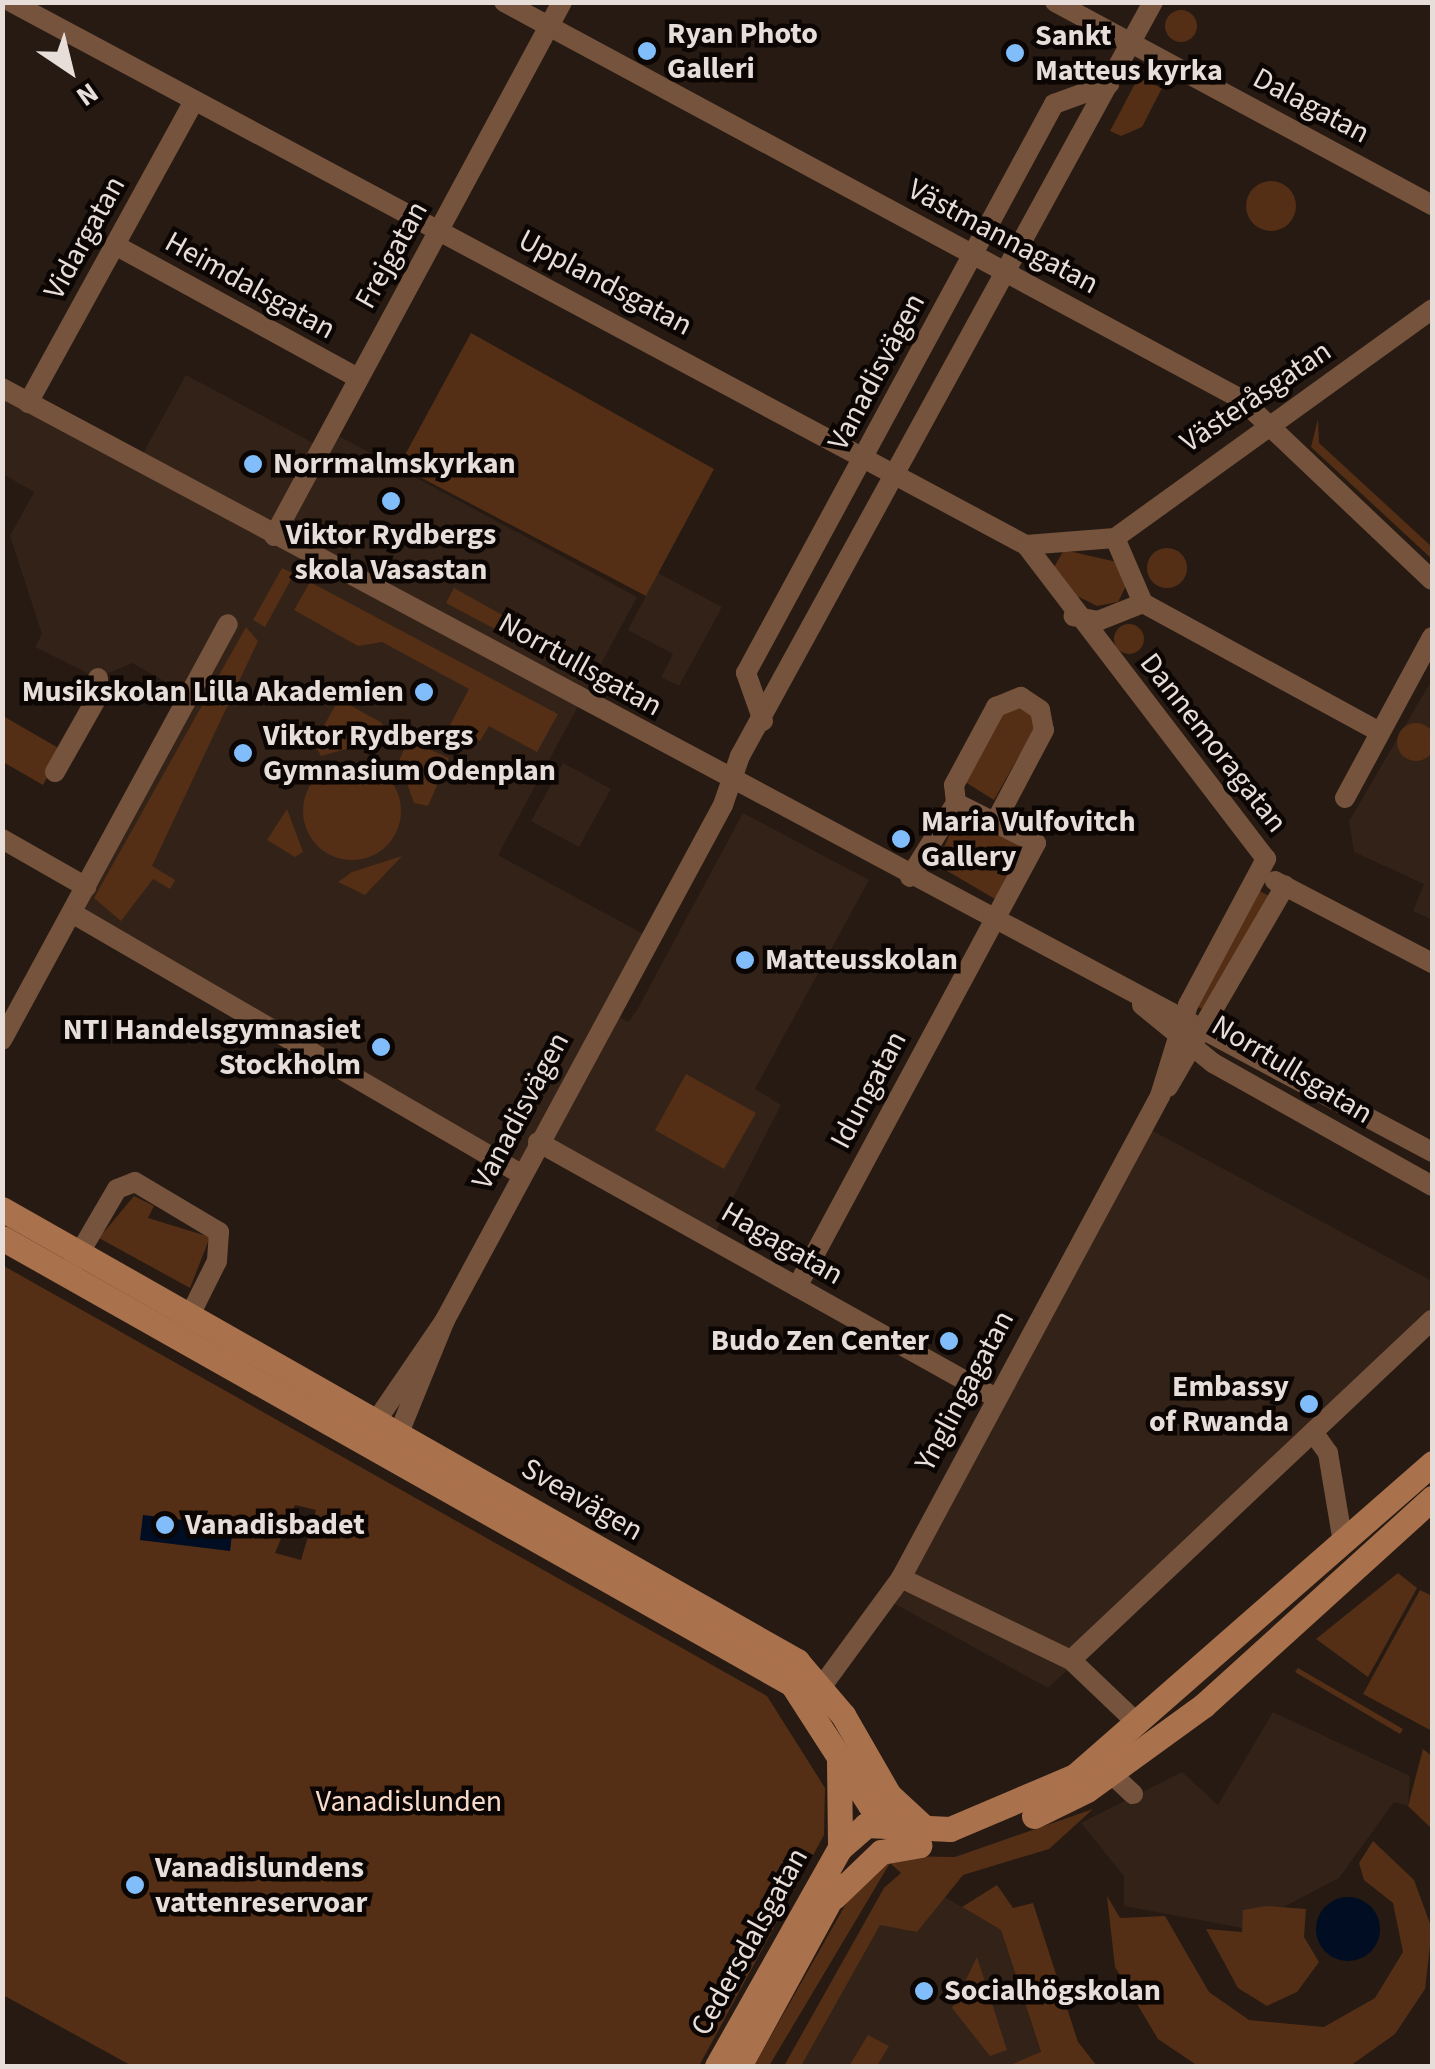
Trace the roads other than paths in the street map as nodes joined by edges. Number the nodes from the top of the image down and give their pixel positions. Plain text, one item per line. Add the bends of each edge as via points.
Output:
1 (12, 2) edge
2 (504, 2) edge
3 (562, 2) edge
4 (1055, 2) edge
5 (1153, 2) edge
6 (550, 26) junction
7 (1131, 44) junction
8 (1110, 84) junction
9 (194, 101) junction
10 (1432, 205) edge
11 (441, 229) junction
12 (115, 245) junction
13 (974, 256) junction
14 (1008, 273) junction
15 (1432, 309) edge
16 (358, 378) junction
17 (2, 388) edge
18 (28, 404) junction
19 (1270, 422) junction
20 (866, 456) junction
21 (900, 474) junction
22 (274, 536) junction
23 (1115, 538) junction
24 (1026, 544) junction
25 (1432, 580) edge
26 (1144, 603) junction
27 (1073, 616) junction
28 (228, 624) dead end
29 (1432, 637) edge
30 (98, 678) dead end
31 (762, 721) junction
32 (1380, 732) junction
33 (56, 772) dead end
34 (730, 781) junction
35 (1344, 798) dead end
36 (956, 802) junction
37 (998, 817) junction
38 (2, 839) edge
39 (1261, 874) junction
40 (910, 877) junction
41 (1286, 886) junction
42 (86, 887) junction
43 (72, 913) junction
44 (995, 922) junction
45 (1432, 963) edge
46 (1206, 1030) junction
47 (1187, 1035) junction
48 (2, 1040) edge
49 (538, 1142) junction
50 (1432, 1152) edge
51 (521, 1174) junction
52 (1432, 1186) edge
53 (2, 1209) edge
54 (2, 1238) edge
55 (73, 1264) junction
56 (797, 1287) junction
57 (445, 1320) junction
58 (1432, 1320) edge
59 (185, 1327) junction
60 (996, 1398) junction
61 (370, 1430) junction
62 (401, 1432) junction
63 (1315, 1435) junction
64 (388, 1455) junction
65 (1432, 1464) edge
66 (1432, 1498) edge
67 (1342, 1537) junction
68 (901, 1578) junction
69 (1070, 1660) junction
70 (815, 1696) junction
71 (1135, 1721) junction
72 (835, 1750) junction
73 (1103, 1765) junction
74 (1133, 1794) dead end
75 (889, 1795) junction
76 (886, 1822) junction
77 (918, 1837) junction
78 (840, 1848) junction
79 (834, 1897) junction
80 (717, 2066) edge
81 (739, 2066) edge

1 - 9 street, Upplandsgatan
2 - 6 street, Västmannagatan
3 - 6 street, Frejgatan
4 - 7 street, Dalagatan
5 - 7 street, Vanadisvägen
6 - 11 street, Frejgatan
6 - 13 street, Västmannagatan
7 - 8 street, Vanadisvägen
7 - 10 street, Dalagatan
8 - 13 street, Vanadisvägen via 1054,104
8 - 14 street, Vanadisvägen
9 - 11 street, Upplandsgatan
9 - 12 street, Vidargatan
11 - 16 street, Frejgatan
11 - 20 street, Upplandsgatan
12 - 16 street, Heimdalsgatan
12 - 18 street, Vidargatan
13 - 14 street, Västmannagatan
13 - 20 street, Vanadisvägen
14 - 19 street, Västmannagatan
14 - 21 street, Vanadisvägen
15 - 19 street, Västeråsgatan
16 - 22 street, Frejgatan
17 - 18 street, Norrtullsgatan
18 - 22 street, Norrtullsgatan
19 - 23 street, Västeråsgatan
19 - 25 street, Västmannagatan
20 - 21 street, Upplandsgatan
20 - 31 street, Vanadisvägen via 746,674
21 - 24 street, Upplandsgatan
21 - 31 street, Vanadisvägen
22 - 34 street, Norrtullsgatan
23 - 24 street
23 - 26 street
24 - 27 street, Dannemoragatan
26 - 27 street via 1098,621
26 - 32 street
27 - 39 street, Dannemoragatan via 1262,846
28 - 42 street
29 - 32 street
30 - 33 street via 98,696
31 - 34 street, Vanadisvägen
32 - 35 street
34 - 40 street, Norrtullsgatan
34 - 49 street, Vanadisvägen
36 - 37 street
36 - 37 street via 954,784 996,707 1021,696 1040,710 1044,730
36 - 40 street
37 - 44 street, Idungatan via 1031,836 1036,855
38 - 42 street
39 - 41 street, Dannemoragatan
39 - 47 street, Ynglingagatan
40 - 44 street, Norrtullsgatan
41 - 45 street, Dannemoragatan
41 - 46 street
42 - 43 street
43 - 48 street
43 - 51 street
44 - 47 street, Norrtullsgatan via 1129,994
44 - 56 street, Idungatan
46 - 47 street, Norrtullsgatan
46 - 50 street, Norrtullsgatan
47 - 52 street, Norrtullsgatan
47 - 60 street, Ynglingagatan
49 - 51 street, Vanadisvägen
49 - 56 street, Hagagatan
51 - 57 street, Vanadisvägen
53 - 55 main road, Sveavägen
54 - 55 main road, Sveavägen
55 - 59 main road, Sveavägen
55 - 59 street via 117,1189 135,1182 219,1232
56 - 60 street, Hagagatan
57 - 61 street, Vanadisvägen
57 - 62 street, Vanadisvägen
58 - 63 street
59 - 61 main road, Sveavägen
60 - 68 street, Ynglingagatan
61 - 62 main road, Sveavägen
61 - 64 main road, Sveavägen
62 - 64 street, Vanadisvägen
62 - 70 main road, Sveavägen via 797,1661
63 - 67 street via 1328,1453
63 - 69 street
64 - 70 main road, Sveavägen
65 - 67 main road
66 - 73 main road via 1204,1705
67 - 71 main road
68 - 69 street
68 - 70 street, Ynglingagatan
69 - 71 street
70 - 72 main road, Sveavägen
70 - 75 main road, Sveavägen
71 - 73 main road
72 - 76 main road, Sveavägen
72 - 78 main road, Cedersdalsgatan
73 - 74 street
73 - 77 main road via 1000,1831 948,1846
75 - 76 main road
75 - 77 main road, Sveavägen
76 - 77 main road
76 - 78 main road, Cedersdalsgatan via 866,1825
76 - 79 main road, Cedersdalsgatan via 844,1868
77 - 79 main road, Cedersdalsgatan via 881,1852
78 - 80 main road, Cedersdalsgatan
79 - 81 main road, Cedersdalsgatan

